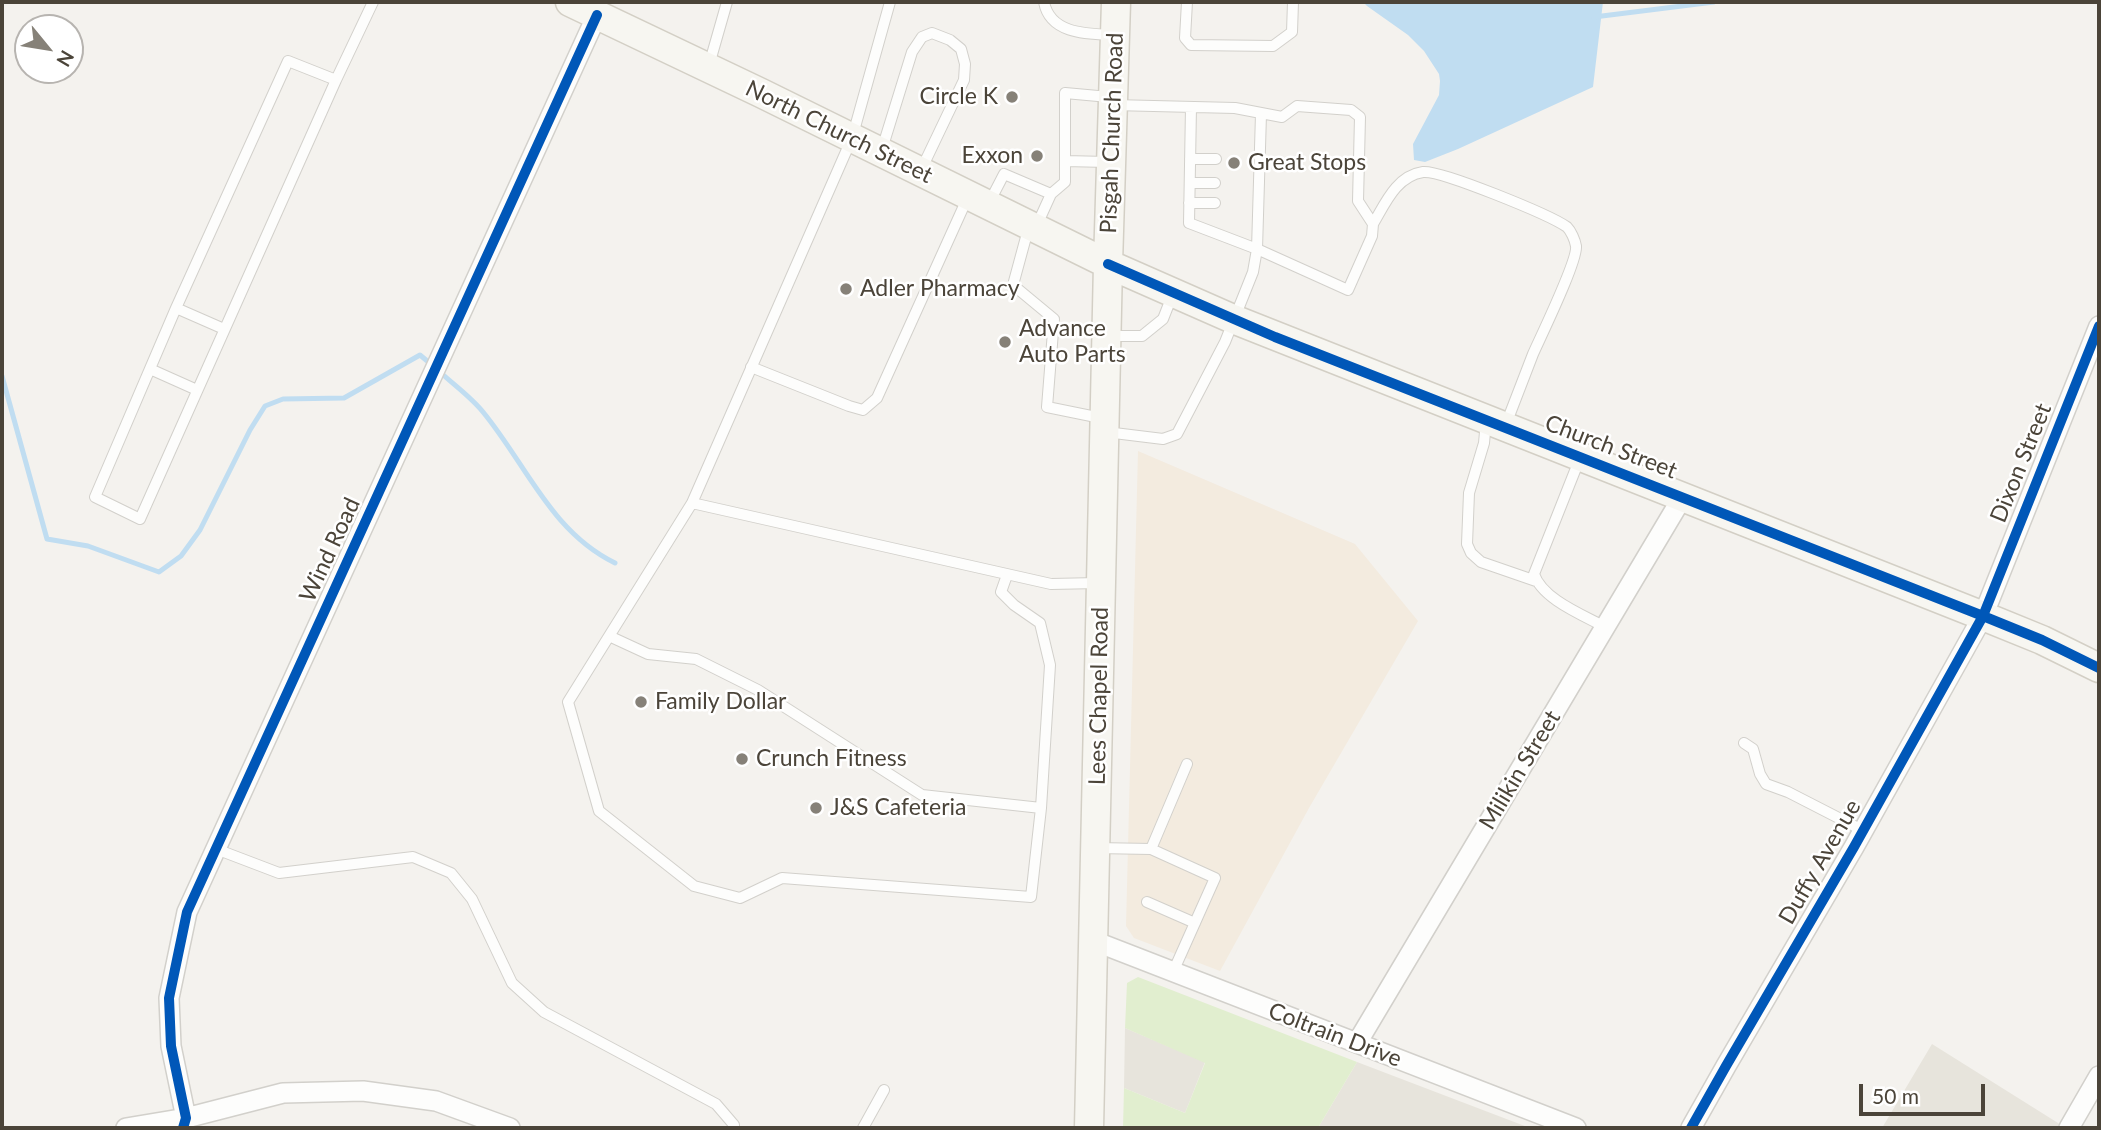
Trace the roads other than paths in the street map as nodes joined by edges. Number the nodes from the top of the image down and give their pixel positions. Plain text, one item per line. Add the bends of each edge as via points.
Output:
1 (373, 2) edge
2 (570, 2) edge
3 (727, 2) edge
4 (890, 2) edge
5 (1044, 2) edge
6 (1116, 2) edge
7 (1187, 2) edge
8 (1293, 2) edge
9 (597, 15) junction
10 (1115, 35) junction
11 (709, 68) junction
12 (336, 80) junction
13 (1113, 101) junction
14 (1191, 107) junction
15 (1261, 114) junction
16 (852, 138) junction
17 (881, 152) junction
18 (1190, 159) junction
19 (1216, 159) dead end
20 (1065, 160) junction
21 (1111, 162) junction
22 (920, 171) junction
23 (1189, 183) junction
24 (1215, 183) dead end
25 (1051, 194) junction
26 (978, 200) junction
27 (1189, 203) junction
28 (1215, 203) dead end
29 (1373, 224) junction
30 (1033, 227) junction
31 (1257, 249) junction
32 (1108, 264) junction
33 (1173, 293) junction
34 (176, 308) junction
35 (1233, 319) junction
36 (2099, 326) edge
37 (224, 329) junction
38 (1107, 336) junction
39 (751, 367) junction
40 (150, 369) junction
41 (197, 390) junction
42 (1495, 424) junction
43 (1105, 426) junction
44 (1580, 457) junction
45 (1682, 498) junction
46 (692, 503) junction
47 (1007, 575) junction
48 (1536, 581) junction
49 (1102, 583) junction
50 (1983, 616) junction
51 (1605, 627) junction
52 (609, 635) junction
53 (2099, 668) edge
54 (1744, 743) dead end
55 (1186, 764) dead end
56 (1041, 808) junction
57 (1864, 831) junction
58 (1096, 848) junction
59 (216, 849) junction
60 (1151, 849) junction
61 (1147, 902) dead end
62 (1195, 923) junction
63 (1094, 941) junction
64 (1173, 972) junction
65 (1357, 1043) junction
66 (2099, 1076) edge
67 (884, 1090) dead end
68 (189, 1125) edge
69 (126, 1128) edge
70 (510, 1128) edge
71 (734, 1128) edge
72 (863, 1128) edge
73 (1089, 1128) edge
74 (1576, 1128) edge
75 (1691, 1128) edge
76 (2069, 1128) edge

1 - 12 lane
2 - 9 main road, North Church Street
3 - 11 lane
4 - 16 lane
5 - 10 lane via 1051,17 1069,30
6 - 10 main road, Pisgah Church Road
7 - 8 lane via 1185,38 1191,45 1273,46 1292,32
9 - 11 main road, North Church Street
9 - 59 street, Wind Road
10 - 13 main road, Pisgah Church Road
11 - 16 main road, North Church Street
12 - 34 lane via 288,61
12 - 37 lane
13 - 14 lane
13 - 20 lane via 1065,93
13 - 21 main road, Pisgah Church Road
14 - 15 lane
14 - 18 lane
15 - 29 lane via 1282,117 1297,106 1351,110 1360,117 1358,201
15 - 31 lane via 1256,159
16 - 17 main road, North Church Street
16 - 39 lane
17 - 22 main road, North Church Street
17 - 22 lane via 912,52 922,37 932,33 950,40 961,49 964,80
18 - 19 lane
18 - 23 lane
20 - 21 lane
20 - 25 lane via 1065,182
21 - 32 main road, Pisgah Church Road
22 - 26 main road, North Church Street
23 - 24 lane
23 - 27 lane
25 - 26 lane via 1004,174
25 - 30 lane
26 - 30 main road, North Church Street
26 - 39 lane via 877,398 863,410
27 - 28 lane
27 - 31 lane via 1189,223
29 - 31 lane via 1348,290
29 - 42 lane via 1400,182 1423,172 1455,179 1570,229 1577,247 1571,268 1532,357
30 - 32 main road, North Church Street
30 - 43 lane via 1013,285 1054,319 1046,407
31 - 35 lane via 1253,272
32 - 33 main road, Church Street
32 - 38 main road, Lees Chapel Road
33 - 35 main road, Church Street
33 - 38 lane via 1163,319 1142,336
34 - 37 lane
34 - 40 lane
35 - 42 main road, Church Street
35 - 43 lane via 1177,434 1163,439
36 - 50 street, Dixon Street
37 - 41 lane
38 - 43 main road, Lees Chapel Road
39 - 46 lane
40 - 41 lane
40 - 41 lane via 95,497 140,519
42 - 44 main road, Church Street
42 - 48 lane via 1484,443 1469,493 1468,544 1481,562
43 - 49 main road, Lees Chapel Road
44 - 45 main road, Church Street
44 - 48 lane via 1535,567
45 - 50 main road, Church Street
45 - 51 street, Milikin Street
46 - 47 lane
46 - 52 lane
47 - 49 lane via 1051,584
47 - 56 lane via 1001,592 1040,623 1050,665
48 - 51 lane via 1563,604
49 - 58 main road, Lees Chapel Road
50 - 53 main road, Church Street
50 - 57 street, Duffy Avenue
51 - 65 street, Milikin Street
52 - 56 lane via 648,654 696,659 758,690 922,795
52 - 56 lane via 569,702 599,811 694,886 740,898 782,878 1031,897
54 - 57 lane via 1753,749 1766,783
55 - 60 lane
57 - 75 street, Duffy Avenue
58 - 60 lane
58 - 63 main road, Lees Chapel Road
59 - 68 street, Wind Road via 187,912 169,998 171,1046
59 - 71 lane via 279,873 413,857 451,873 472,899 512,983 544,1012 716,1104
60 - 62 lane via 1216,878
61 - 62 lane
62 - 64 lane
63 - 64 street, Coltrain Drive
63 - 73 main road, Lees Chapel Road
64 - 65 street, Coltrain Drive
65 - 74 street, Coltrain Drive
66 - 76 street
67 - 72 lane
68 - 69 street
68 - 70 street via 283,1093 363,1091 436,1101

